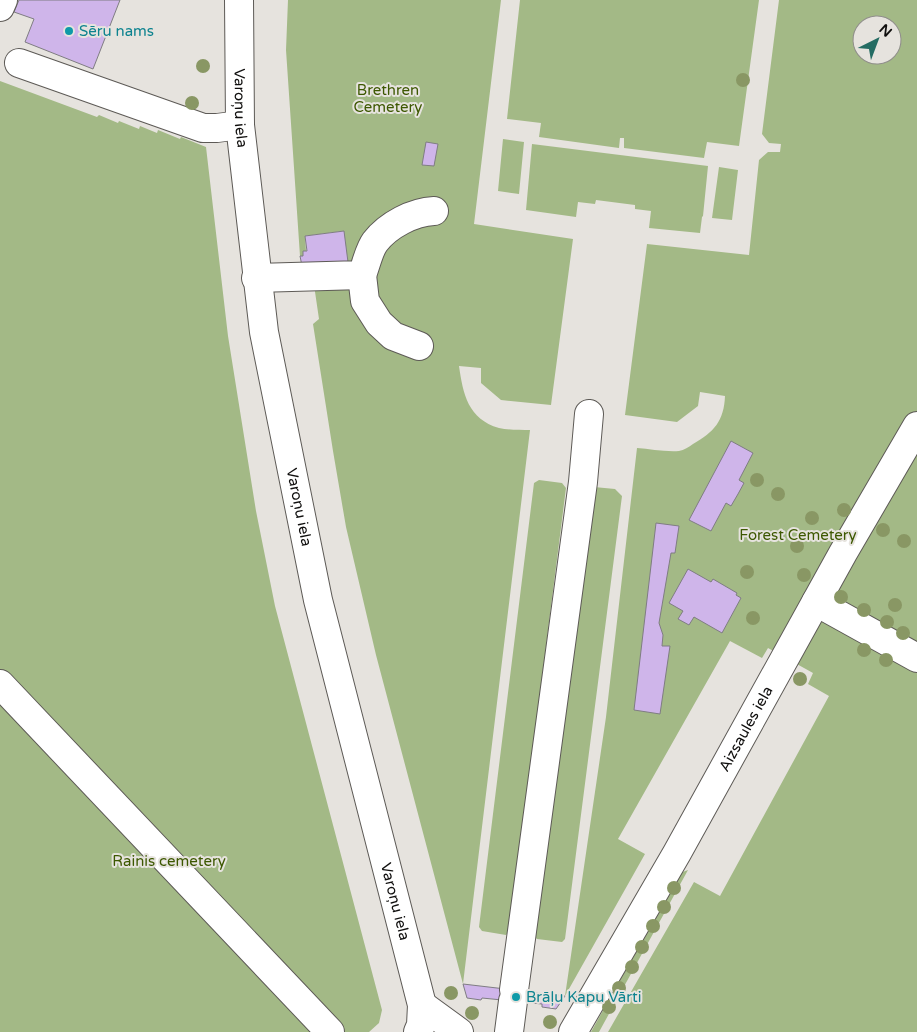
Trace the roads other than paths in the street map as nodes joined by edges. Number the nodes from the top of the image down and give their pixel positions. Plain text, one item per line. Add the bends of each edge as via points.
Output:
1 (2, 0) edge
2 (239, 0) edge
3 (0, 7) edge
4 (19, 63) dead end
5 (240, 125) junction
6 (434, 211) dead end
7 (362, 275) junction
8 (256, 278) junction
9 (419, 346) dead end
10 (590, 414) dead end
11 (917, 426) edge
12 (816, 602) junction
13 (913, 648) edge
14 (0, 684) edge
15 (422, 1005) junction
16 (330, 1032) edge
17 (418, 1032) edge
18 (459, 1032) edge
19 (509, 1032) edge
20 (574, 1032) edge

1 - 3 street
2 - 5 street, Varoņu iela
4 - 5 street via 203,128
5 - 8 street, Varoņu iela
6 - 7 street via 391,226 374,243
7 - 8 street
7 - 9 street via 365,300 379,323 393,336
8 - 15 street, Varoņu iela via 318,600
10 - 19 street
11 - 12 street, Aizsaules iela
12 - 13 street
12 - 20 street, Aizsaules iela
14 - 16 street
15 - 17 street, Varoņu iela
15 - 18 street

